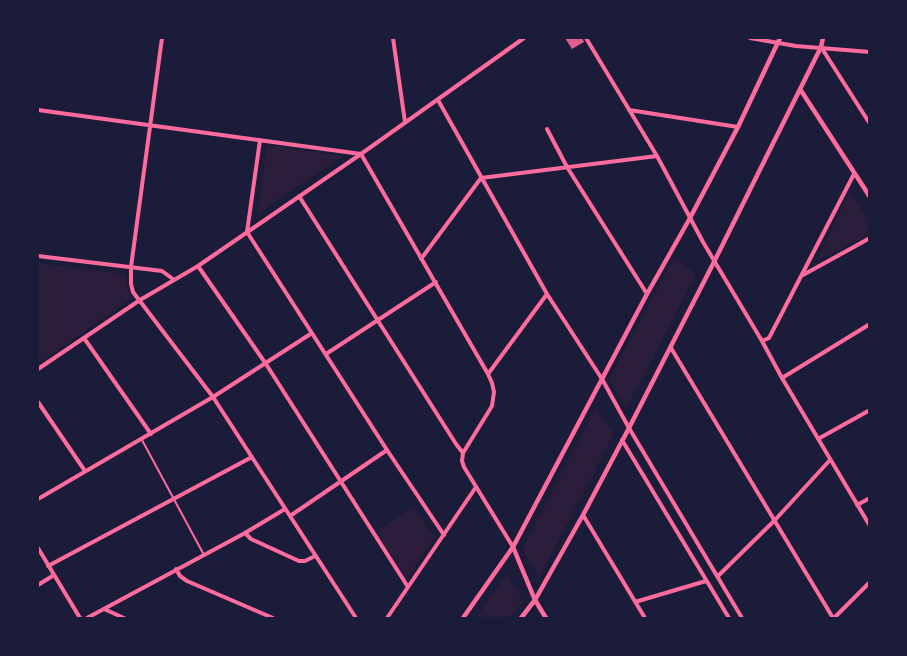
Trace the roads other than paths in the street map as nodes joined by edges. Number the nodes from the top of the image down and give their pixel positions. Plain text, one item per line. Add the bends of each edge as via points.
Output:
1 (162, 38) edge
2 (393, 38) edge
3 (524, 38) edge
4 (586, 38) edge
5 (750, 38) edge
6 (823, 38) edge
7 (780, 40) edge
8 (821, 47) junction
9 (870, 52) edge
10 (800, 89) junction
11 (438, 100) junction
12 (38, 110) edge
13 (629, 110) junction
14 (405, 122) junction
15 (870, 124) edge
16 (151, 125) junction
17 (738, 127) junction
18 (547, 129) dead end
19 (260, 140) junction
20 (361, 154) junction
21 (657, 156) junction
22 (567, 167) junction
23 (854, 174) junction
24 (481, 178) junction
25 (298, 196) junction
26 (870, 197) edge
27 (690, 218) junction
28 (247, 232) junction
29 (870, 238) edge
30 (38, 256) edge
31 (421, 258) junction
32 (714, 262) junction
33 (198, 266) junction
34 (132, 267) junction
35 (803, 275) junction
36 (173, 279) junction
37 (436, 282) junction
38 (547, 294) junction
39 (647, 294) junction
40 (140, 300) junction
41 (378, 321) junction
42 (870, 324) edge
43 (312, 333) junction
44 (84, 338) junction
45 (762, 341) junction
46 (670, 348) junction
47 (326, 354) junction
48 (266, 364) junction
49 (38, 369) edge
50 (488, 374) junction
51 (782, 378) junction
52 (602, 379) junction
53 (213, 397) junction
54 (38, 402) edge
55 (870, 410) edge
56 (629, 428) junction
57 (151, 434) junction
58 (142, 439) junction
59 (622, 440) junction
60 (818, 440) junction
61 (387, 450) junction
62 (463, 453) junction
63 (252, 457) junction
64 (830, 460) junction
65 (85, 470) junction
66 (340, 482) junction
67 (476, 487) junction
68 (870, 498) edge
69 (38, 499) edge
70 (174, 499) junction
71 (857, 505) junction
72 (285, 509) junction
73 (583, 515) junction
74 (290, 516) junction
75 (775, 520) junction
76 (870, 526) edge
77 (245, 533) junction
78 (444, 535) junction
79 (513, 547) junction
80 (38, 548) edge
81 (204, 555) junction
82 (315, 556) junction
83 (48, 566) junction
84 (176, 570) junction
85 (54, 575) junction
86 (718, 576) junction
87 (706, 581) junction
88 (870, 582) edge
89 (38, 585) edge
90 (408, 587) junction
91 (535, 600) junction
92 (635, 602) junction
93 (104, 609) junction
94 (80, 618) edge
95 (88, 618) edge
96 (124, 618) edge
97 (273, 618) edge
98 (356, 618) edge
99 (387, 618) edge
100 (463, 618) edge
101 (521, 618) edge
102 (546, 618) edge
103 (645, 618) edge
104 (729, 618) edge
105 (742, 618) edge
106 (834, 618) edge

1 - 16 street
2 - 14 street
3 - 11 street
4 - 13 street
5 - 7 street
6 - 8 street
7 - 8 street via 796,46
7 - 17 street
8 - 9 street
8 - 10 street
8 - 15 street
10 - 23 street
10 - 32 street
11 - 14 street
11 - 24 street
12 - 16 street
13 - 17 street
13 - 21 street
14 - 20 street
16 - 19 street
16 - 34 street
17 - 27 street
18 - 22 street
19 - 20 street
19 - 28 street
20 - 25 street
20 - 31 street
21 - 22 street
21 - 27 street
22 - 24 street
22 - 39 street
23 - 26 street
23 - 35 street
24 - 31 street
24 - 38 street
25 - 28 street
25 - 41 street
27 - 32 street
27 - 39 street
28 - 33 street
28 - 43 street
29 - 35 street
30 - 34 street
31 - 37 street
32 - 45 street
32 - 46 street
33 - 36 street
33 - 48 street
34 - 36 street via 162,271
34 - 40 street via 131,284
35 - 45 street via 769,338
36 - 40 street
37 - 41 street
37 - 50 street
38 - 50 street
38 - 52 street
39 - 52 street
40 - 44 street
40 - 53 street
41 - 47 street
41 - 62 street
42 - 51 street
43 - 47 street
43 - 48 street
44 - 49 street
44 - 57 street
45 - 51 street
46 - 56 street
46 - 75 street
47 - 61 street
48 - 53 street
48 - 66 street
50 - 62 street via 494,392 492,406
51 - 60 street
52 - 56 street
52 - 79 street
53 - 57 street
53 - 63 street
54 - 65 street
55 - 60 street
56 - 59 street
56 - 86 street
57 - 58 street
58 - 65 street
58 - 70 lane
59 - 73 street
59 - 87 street
60 - 64 street
61 - 66 street
61 - 78 street
62 - 67 street via 464,467
63 - 70 street
63 - 72 street
64 - 71 street
64 - 75 street
65 - 69 street
66 - 74 street
66 - 90 street
67 - 78 street
67 - 79 street
68 - 71 street
70 - 81 lane
70 - 83 street
71 - 76 street
72 - 74 street
72 - 77 street
73 - 91 street
73 - 92 street
74 - 82 street
75 - 86 street
75 - 106 street
77 - 81 street
77 - 82 street via 251,539 300,561 305,562
78 - 90 street
79 - 91 street
79 - 100 street
80 - 83 street
81 - 84 street
82 - 98 street
83 - 85 street
84 - 93 street
84 - 97 street via 187,580
85 - 89 street
85 - 94 street
86 - 105 street
87 - 92 street
87 - 104 street
88 - 106 street
90 - 99 street
91 - 101 street
91 - 102 street
92 - 103 street
93 - 95 street
93 - 96 street

